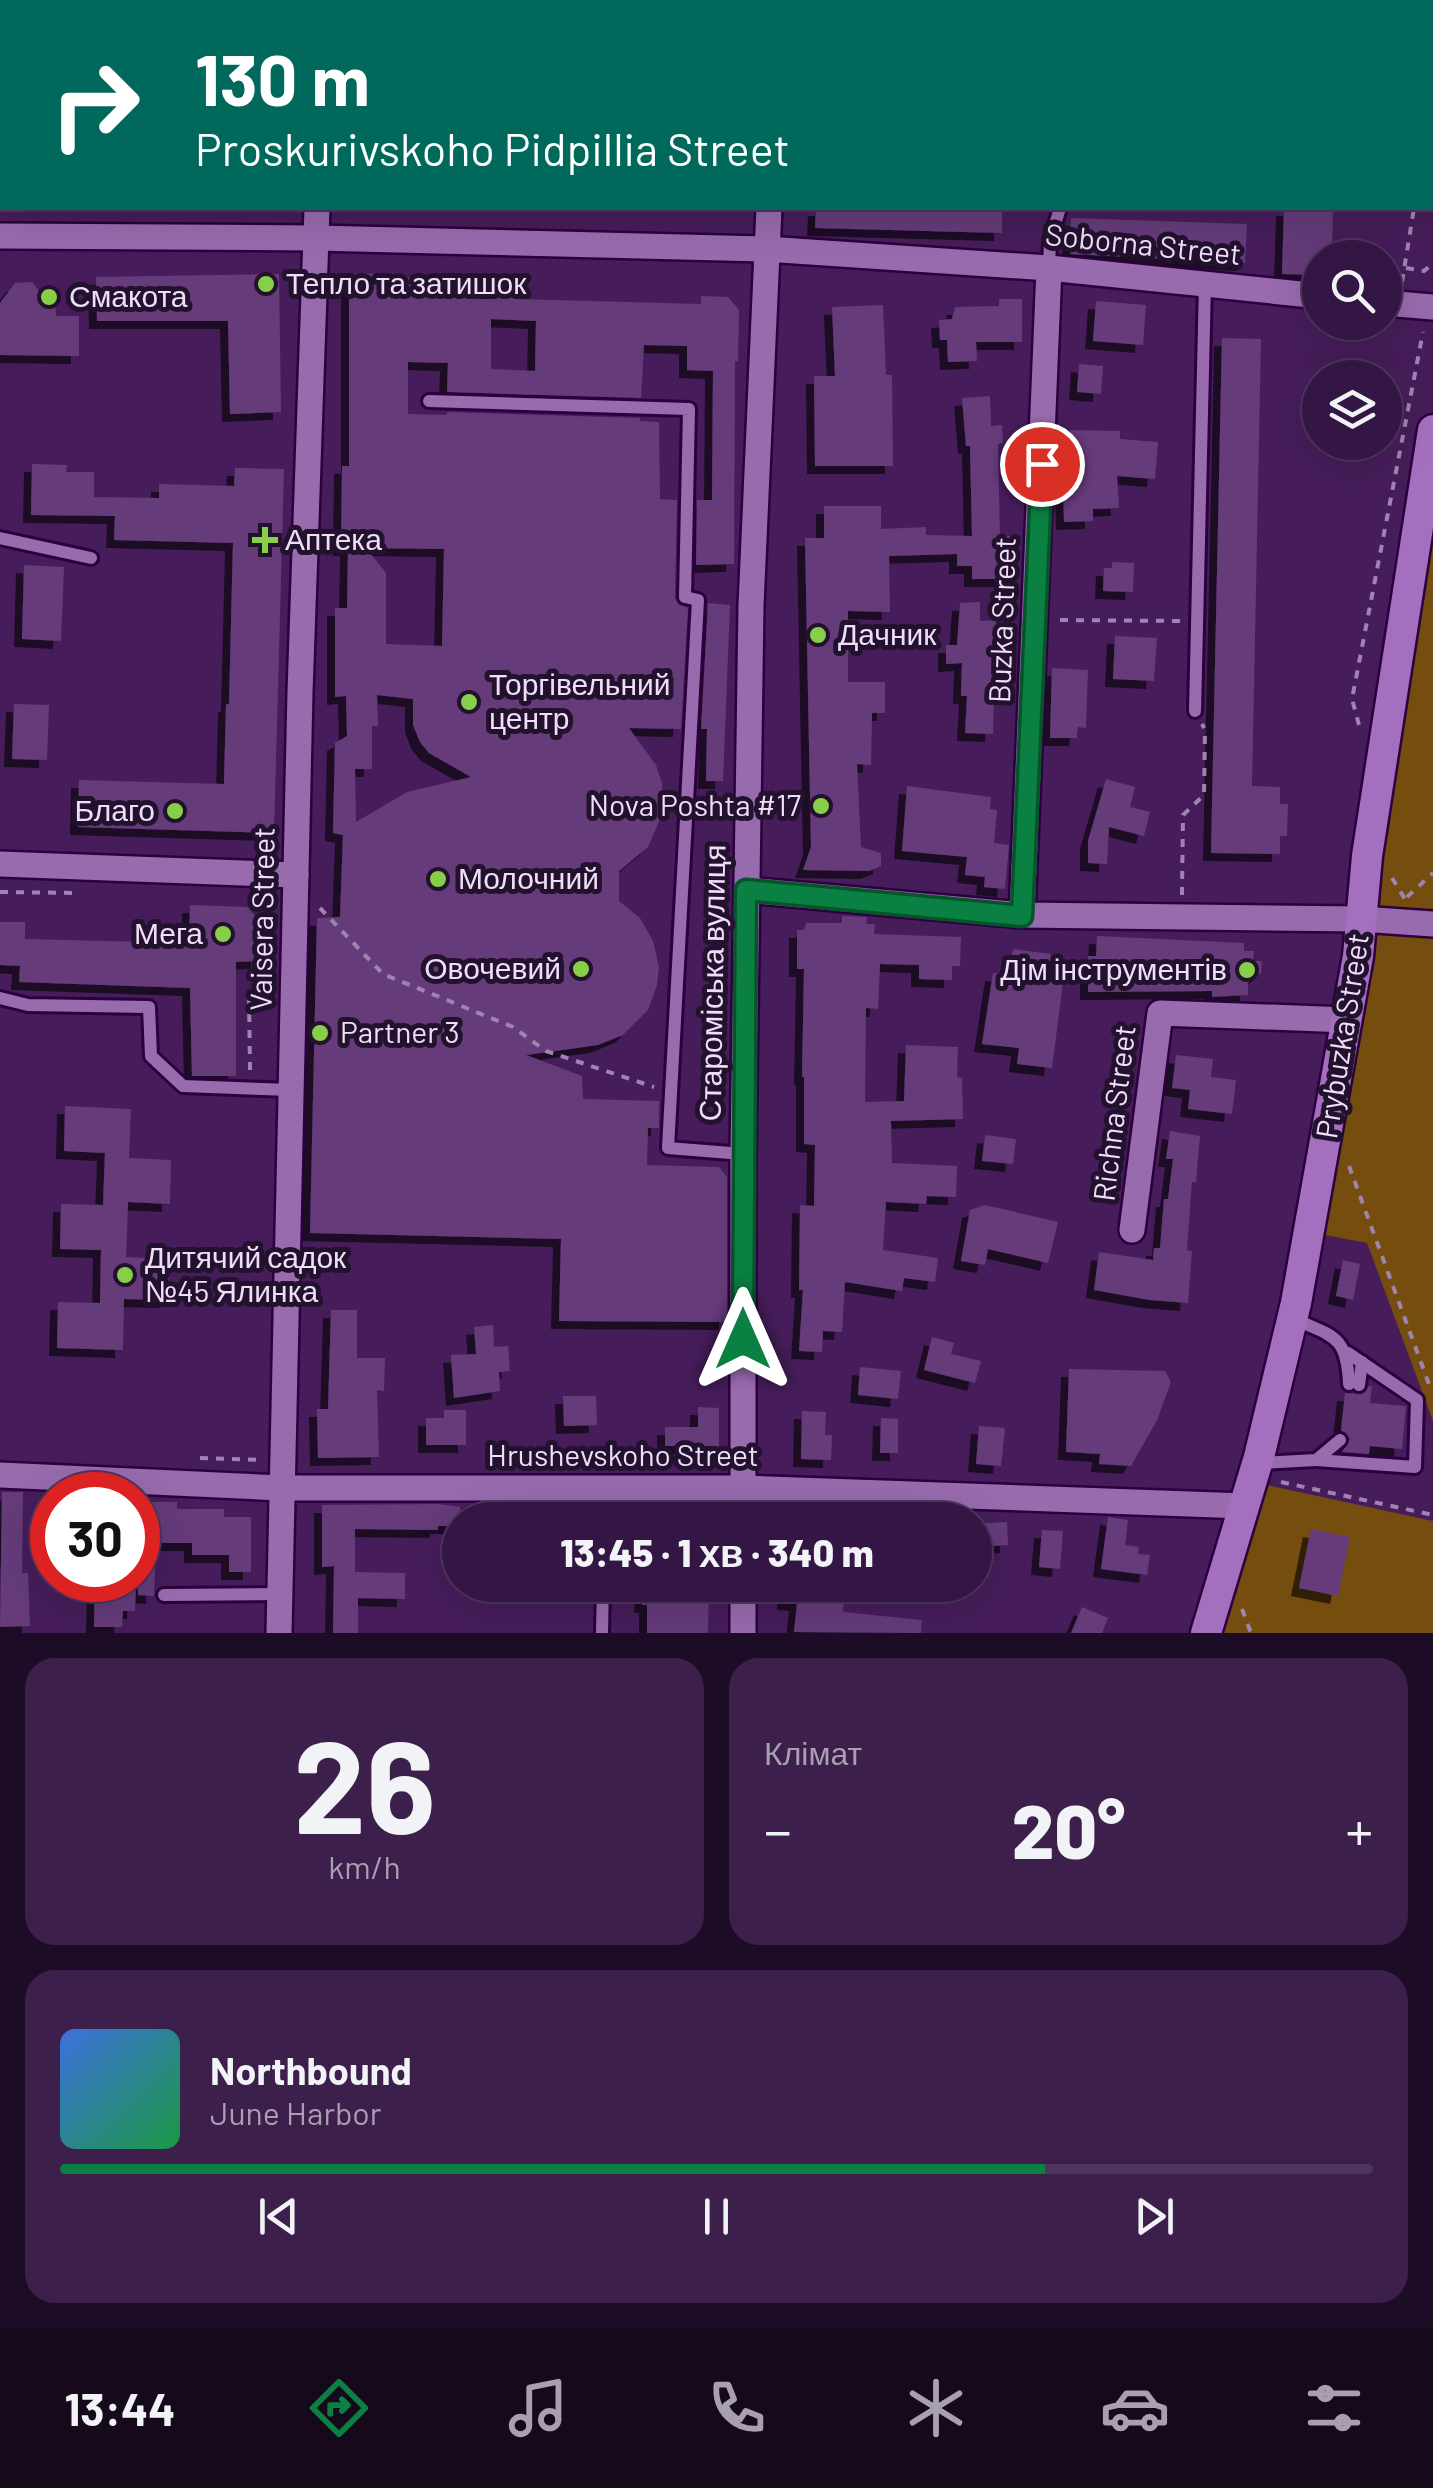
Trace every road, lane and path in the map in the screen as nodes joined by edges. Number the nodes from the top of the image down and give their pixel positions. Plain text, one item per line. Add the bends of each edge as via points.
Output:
1 (317, 210) edge
2 (768, 210) edge
3 (1059, 210) edge
4 (1414, 210) edge
5 (0, 236) edge
6 (316, 238) junction
7 (766, 249) junction
8 (1433, 263) edge
9 (1049, 268) junction
10 (1404, 268) junction
11 (1402, 274) edge
12 (1205, 284) junction
13 (1302, 294) edge
14 (1402, 304) edge
15 (1431, 307) edge
16 (429, 402) dead end
17 (1433, 430) edge
18 (0, 538) edge
19 (91, 558) dead end
20 (1036, 620) junction
21 (1196, 621) junction
22 (1195, 711) joint
23 (1361, 733) dead end
24 (0, 864) edge
25 (1390, 869) dead end
26 (1433, 874) edge
27 (296, 875) junction
28 (746, 890) junction
29 (310, 898) dead end
30 (1406, 899) junction
31 (1413, 904) dead end
32 (1022, 916) junction
33 (1183, 917) junction
34 (1361, 919) junction
35 (1433, 924) edge
36 (0, 998) edge
37 (1348, 1020) junction
38 (291, 1090) junction
39 (671, 1093) junction
40 (743, 1154) junction
41 (1346, 1158) dead end
42 (1132, 1230) dead end
43 (1292, 1318) junction
44 (1348, 1353) junction
45 (1362, 1362) junction
46 (1433, 1396) edge
47 (1340, 1440) dead end
48 (1316, 1460) junction
49 (1264, 1471) junction
50 (0, 1474) edge
51 (282, 1488) junction
52 (605, 1488) junction
53 (743, 1488) junction
54 (605, 1502) edge
55 (743, 1502) edge
56 (1245, 1506) junction
57 (1433, 1515) edge
58 (280, 1594) junction
59 (164, 1596) dead end
60 (603, 1602) edge
61 (743, 1602) edge
62 (1241, 1604) dead end
63 (278, 1633) edge
64 (602, 1633) edge
65 (744, 1633) edge
66 (1206, 1633) edge
67 (1251, 1633) edge

1 - 6 street, Vaisera Street
2 - 7 street, Староміська вулиця
3 - 9 lane
4 - 10 path
5 - 6 street, Soborna Street
6 - 7 street, Soborna Street
6 - 27 street, Vaisera Street
7 - 9 street, Soborna Street
7 - 28 street, Староміська вулиця
8 - 10 path via 1424,270
9 - 12 street, Soborna Street
9 - 20 street, Buzka Street
10 - 11 path
12 - 13 street, Soborna Street
12 - 21 lane
14 - 15 street
15 - 23 path via 1352,699
16 - 39 lane via 689,409 685,597 698,600
17 - 34 street, Prybuzka Street
18 - 19 lane
20 - 21 path
20 - 32 street, Buzka Street
21 - 22 lane
22 - 33 path via 1204,730 1204,795 1183,815
24 - 27 street
25 - 30 path
26 - 30 path
27 - 38 street, Vaisera Street
28 - 32 street
28 - 40 street, Староміська вулиця
29 - 39 path via 383,974 514,1027 546,1051
30 - 31 path
32 - 33 street
33 - 34 street
34 - 35 street
34 - 37 street, Prybuzka Street
36 - 38 lane via 28,1006 149,1007 151,1056 183,1086
37 - 42 street, Richna Street via 1160,1013
37 - 43 street, Prybuzka Street
38 - 51 street, Vaisera Street
39 - 40 lane via 668,1148
40 - 53 street, Староміська вулиця
41 - 46 path
43 - 44 lane via 1338,1340
43 - 49 street, Prybuzka Street
44 - 45 lane
44 - 45 lane via 1354,1384
45 - 48 lane via 1417,1400 1415,1467
47 - 48 lane
48 - 49 lane
49 - 56 street, Prybuzka Street
49 - 57 path
50 - 51 street, Hrushevskoho Street
51 - 52 street, Hrushevskoho Street
51 - 58 street, Vaisera Street
52 - 53 street, Hrushevskoho Street
52 - 54 lane
53 - 55 street, Староміська вулиця
53 - 56 street, Hrushevskoho Street
56 - 66 street, Prybuzka Street
58 - 59 lane
58 - 63 street, Vaisera Street
60 - 64 lane
61 - 65 street
62 - 67 path

